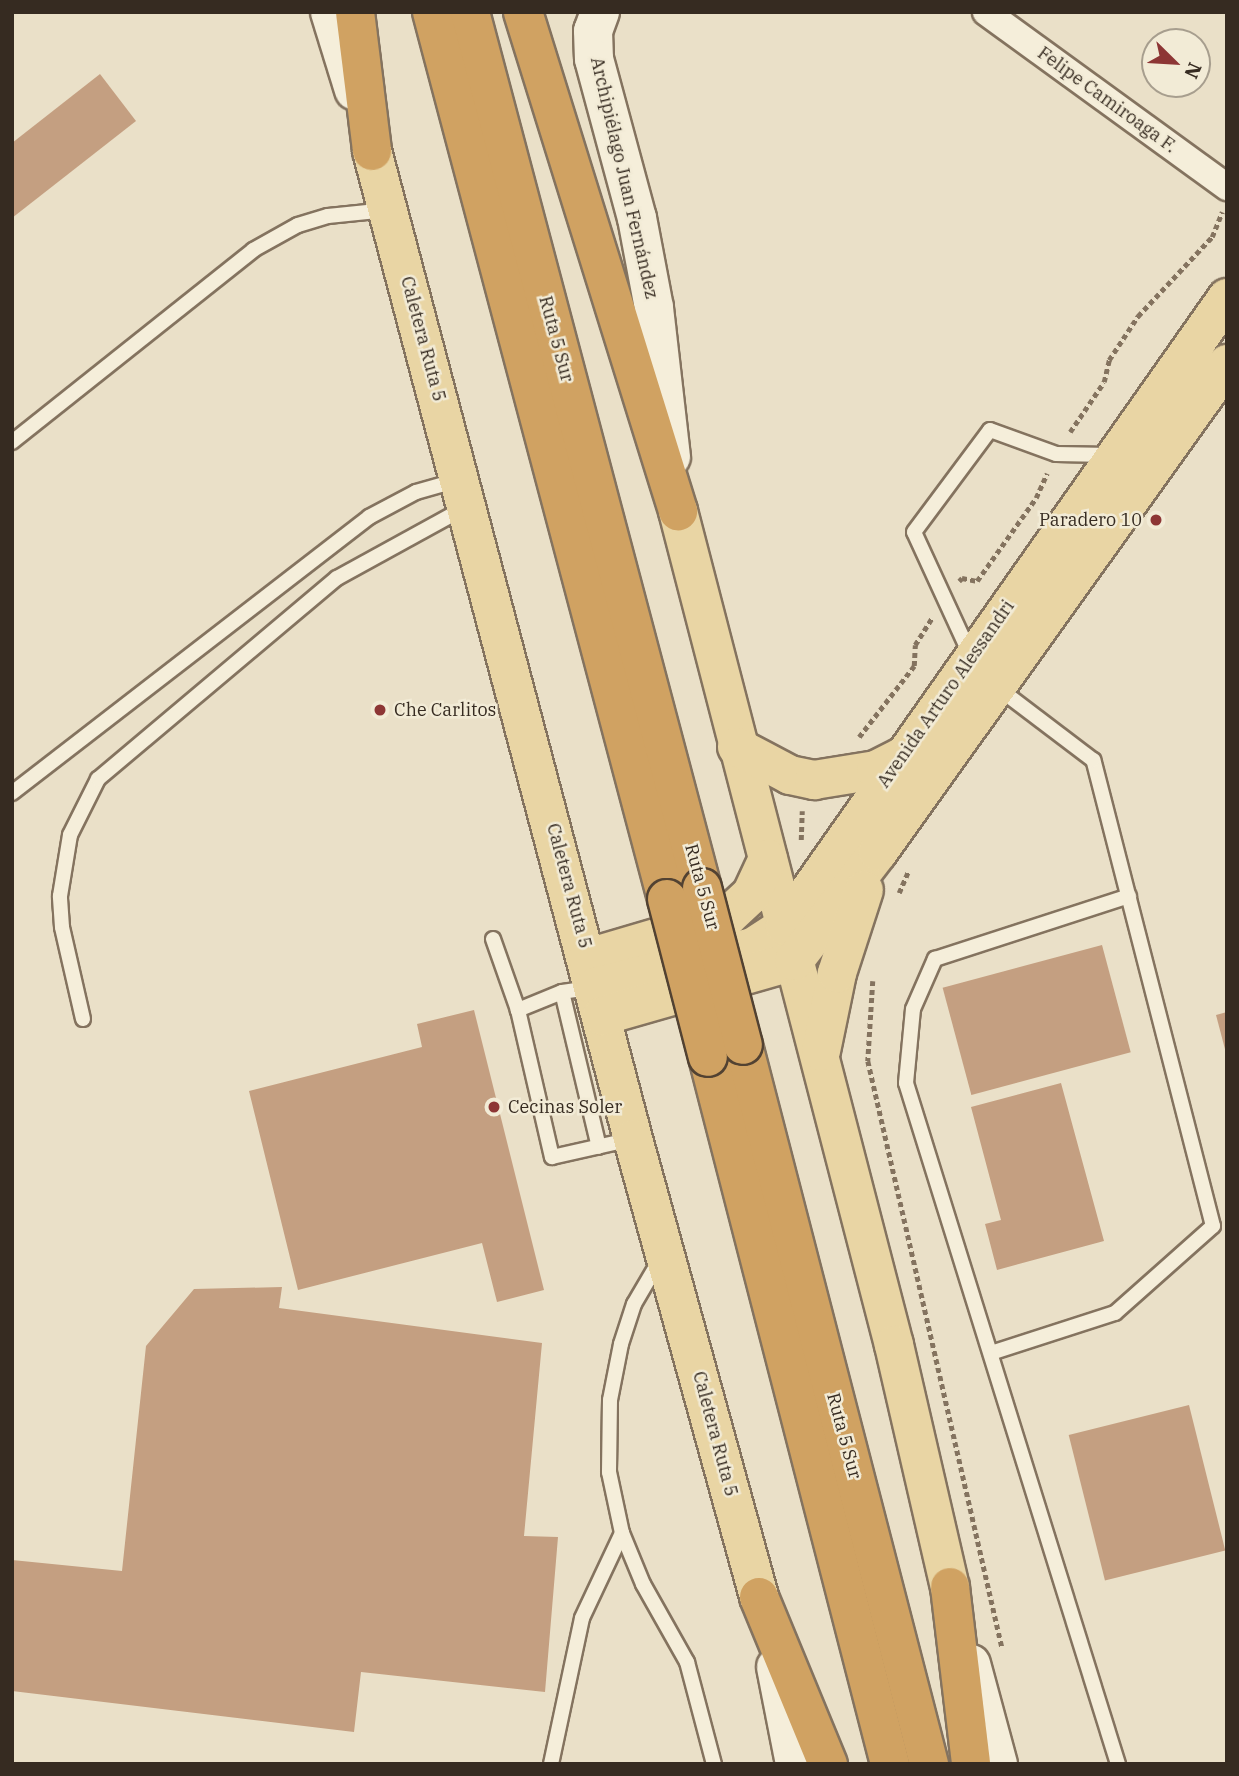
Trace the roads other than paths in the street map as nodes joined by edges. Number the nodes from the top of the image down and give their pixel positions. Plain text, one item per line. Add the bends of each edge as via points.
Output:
1 (330, 12) edge
2 (355, 12) edge
3 (432, 12) edge
4 (470, 12) edge
5 (523, 12) edge
6 (600, 12) edge
7 (986, 12) edge
8 (373, 151) junction
9 (1227, 187) edge
10 (388, 210) junction
11 (1227, 298) edge
12 (1227, 364) edge
13 (12, 442) edge
14 (1115, 455) junction
15 (465, 493) junction
16 (678, 511) junction
17 (983, 671) junction
18 (737, 747) junction
19 (900, 758) junction
20 (12, 793) edge
21 (878, 852) junction
22 (768, 859) junction
23 (685, 894) junction
24 (1129, 896) junction
25 (492, 939) dead end
26 (789, 944) junction
27 (587, 988) junction
28 (518, 1010) junction
29 (83, 1019) dead end
30 (576, 1050) junction
31 (725, 1051) junction
32 (821, 1055) junction
33 (616, 1143) junction
34 (665, 1253) junction
35 (991, 1353) junction
36 (622, 1533) junction
37 (950, 1587) junction
38 (759, 1597) junction
39 (551, 1764) edge
40 (714, 1764) edge
41 (795, 1764) edge
42 (828, 1764) edge
43 (890, 1764) edge
44 (929, 1764) edge
45 (971, 1764) edge
46 (998, 1764) edge
47 (1118, 1764) edge

1 - 8 street, Caletera Ruta 5
2 - 8 highway
3 - 23 highway, Ruta 5 Sur
4 - 23 highway, Ruta 5 Sur
5 - 16 highway
6 - 16 street, Archipiélago Juan Fernández via 593,31 594,59 637,219 654,308
7 - 9 street, Felipe Camiroaga F.
8 - 10 main road, Caletera Ruta 5
10 - 13 lane via 328,216 264,243
10 - 15 main road, Caletera Ruta 5
11 - 14 main road, Avenida Arturo Alessandri
12 - 17 main road, Avenida Arturo Alessandri
14 - 17 main road, Avenida Arturo Alessandri
14 - 17 lane via 1056,454 990,430 914,533
15 - 20 lane via 416,492 369,517
15 - 27 main road, Caletera Ruta 5
15 - 29 lane via 337,578 98,779 70,835 60,895 62,927
16 - 18 main road
17 - 19 main road, Avenida Arturo Alessandri
17 - 21 main road, Avenida Arturo Alessandri
17 - 24 lane via 1093,760
18 - 19 main road via 790,775 814,780 876,770
18 - 22 main road
19 - 26 main road, Avenida Arturo Alessandri
21 - 26 main road, Avenida Arturo Alessandri
21 - 32 main road via 845,943
22 - 26 main road
22 - 27 main road via 751,895 726,917
23 - 31 highway, Ruta 5 Sur, bridge
24 - 35 lane via 1213,1226 1115,1313
24 - 35 lane via 935,959 913,1009 906,1083
25 - 28 lane
26 - 27 main road
26 - 32 main road
27 - 28 lane
27 - 30 lane
27 - 30 lane
27 - 33 main road, Caletera Ruta 5
28 - 33 lane via 552,1157
30 - 33 lane
31 - 43 highway, Ruta 5 Sur
31 - 44 highway, Ruta 5 Sur
32 - 37 main road
33 - 34 main road, Caletera Ruta 5
34 - 36 lane via 626,1323 610,1400 609,1472
34 - 38 main road, Caletera Ruta 5
35 - 47 lane
36 - 39 lane via 582,1618
36 - 40 lane via 643,1584 687,1662
37 - 45 highway
37 - 46 street
38 - 41 street, Caletera Ruta 5
38 - 42 highway

